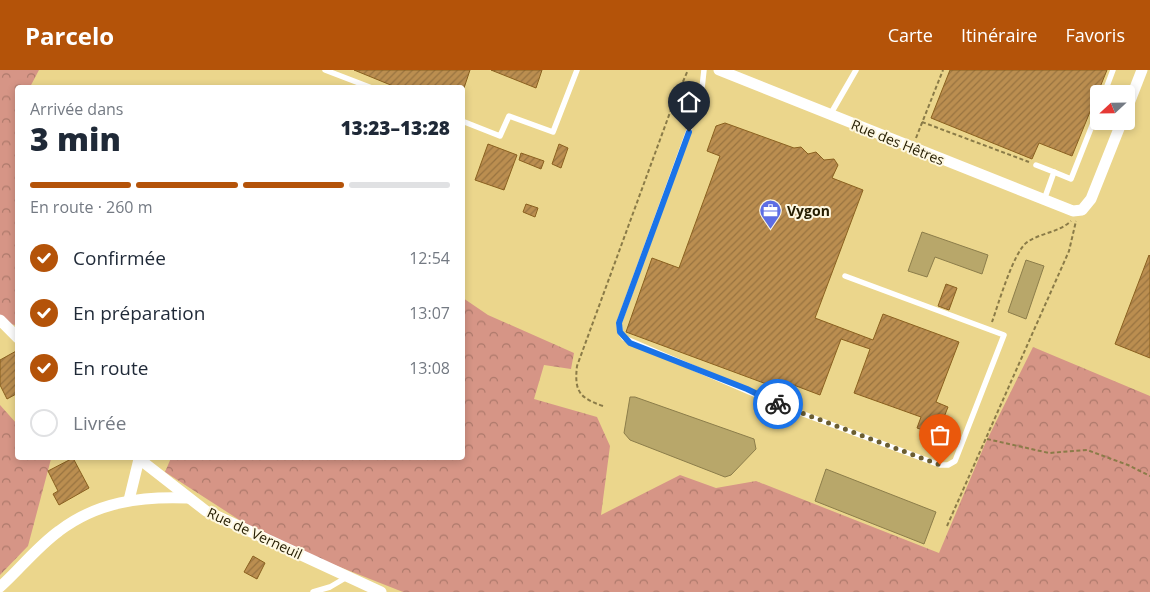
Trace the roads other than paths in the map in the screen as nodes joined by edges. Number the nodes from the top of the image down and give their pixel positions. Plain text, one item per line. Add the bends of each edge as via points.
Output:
1 (325, 70) edge
2 (577, 70) edge
3 (704, 70) edge
4 (719, 70) edge
5 (856, 70) edge
6 (1113, 70) edge
7 (1142, 70) edge
8 (364, 85) edge
9 (1107, 85) edge
10 (1135, 88) edge
11 (830, 115) junction
12 (465, 123) edge
13 (1090, 130) edge
14 (1118, 130) edge
15 (1036, 165) road end
16 (1054, 172) junction
17 (1044, 200) junction
18 (846, 276) dead end
19 (0, 320) edge
20 (15, 335) edge
21 (139, 460) edge
22 (141, 460) edge
23 (188, 498) junction
24 (130, 500) junction
25 (348, 577) junction
26 (0, 587) edge
27 (313, 592) edge
28 (380, 592) edge

1 - 8 lane
2 - 12 lane via 553,132 509,116 500,136
3 - 18 lane via 702,98 619,323 624,338 782,406 940,465 948,465 955,461 1004,335
4 - 11 street, Rue des Hêtres
5 - 11 lane
6 - 9 lane
7 - 10 street
11 - 17 street, Rue des Hêtres
13 - 16 lane via 1071,179
14 - 17 street, Rue des Hêtres via 1086,207 1069,211
15 - 16 lane
16 - 17 lane
19 - 20 street
21 - 24 street
22 - 23 street, Rue de Verneuil
23 - 24 street
23 - 25 street, Rue de Verneuil via 206,511
24 - 26 street via 93,511 58,531
25 - 27 lane
25 - 28 street, Rue de Verneuil

